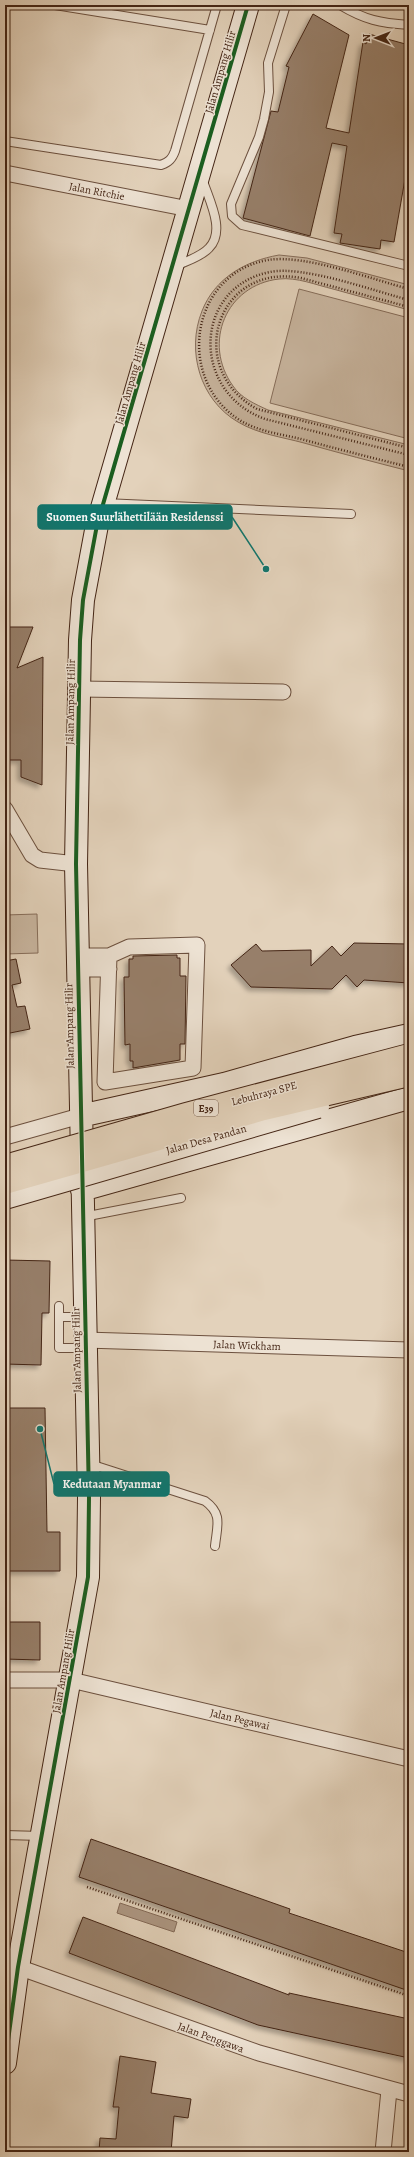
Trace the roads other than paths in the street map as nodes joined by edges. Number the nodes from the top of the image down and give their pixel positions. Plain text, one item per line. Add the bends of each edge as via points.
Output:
1 (55, 5) edge
2 (217, 5) edge
3 (248, 5) edge
4 (286, 5) edge
5 (340, 5) edge
6 (409, 25) edge
7 (210, 30) junction
8 (5, 141) edge
9 (5, 173) edge
10 (200, 173) junction
11 (189, 209) junction
12 (409, 266) edge
13 (173, 267) junction
14 (104, 503) junction
15 (351, 514) dead end
16 (79, 689) junction
17 (283, 692) dead end
18 (5, 809) edge
19 (76, 864) junction
20 (77, 962) junction
21 (109, 962) junction
22 (409, 1035) edge
23 (409, 1045) edge
24 (409, 1055) edge
25 (409, 1074) edge
26 (409, 1085) edge
27 (409, 1098) edge
28 (80, 1116) junction
29 (5, 1137) edge
30 (5, 1158) edge
31 (5, 1166) edge
32 (5, 1183) edge
33 (82, 1190) junction
34 (5, 1198) edge
35 (181, 1198) dead end
36 (82, 1217) junction
37 (59, 1306) dead end
38 (59, 1317) junction
39 (84, 1317) junction
40 (85, 1344) junction
41 (409, 1350) edge
42 (88, 1464) junction
43 (215, 1546) dead end
44 (5, 1680) edge
45 (71, 1680) junction
46 (409, 1759) edge
47 (5, 1835) edge
48 (42, 1836) junction
49 (18, 1967) junction
50 (5, 2063) edge
51 (389, 2090) junction
52 (409, 2094) edge
53 (383, 2151) edge

1 - 7 lane
2 - 7 lane
3 - 10 street, Jalan Ampang Hilir
4 - 12 lane via 268,63 269,92 264,119 231,204 232,216 242,225
5 - 6 lane via 366,20
7 - 8 lane via 175,151 168,162 161,165
9 - 11 street, Jalan Ritchie
10 - 11 street, Jalan Ampang Hilir
10 - 13 lane via 214,215 216,235 208,249
11 - 13 street, Jalan Ampang Hilir
13 - 14 street, Jalan Ampang Hilir
14 - 15 lane
14 - 16 street, Jalan Ampang Hilir via 83,600
16 - 17 street
16 - 19 street, Jalan Ampang Hilir
18 - 19 street via 32,855 40,860
19 - 20 street, Jalan Ampang Hilir
20 - 21 street
20 - 28 street, Jalan Ampang Hilir
21 - 21 street via 105,1082 193,1068 196,945 129,947
22 - 28 street via 355,1047 224,1084
23 - 30 street
24 - 31 highway, Lebuhraya SPE / E39, bridge via 186,1114
25 - 32 highway, Lebuhraya SPE / E39, bridge via 264,1109
26 - 34 street, Jalan Desa Pandan, bridge via 304,1110
27 - 33 street
28 - 29 street
28 - 33 street, Jalan Ampang Hilir
33 - 36 street, Jalan Ampang Hilir
35 - 36 lane
36 - 39 street, Jalan Ampang Hilir
37 - 38 lane
38 - 39 lane
38 - 40 lane via 59,1348
39 - 40 street, Jalan Ampang Hilir
40 - 41 street, Jalan Wickham
40 - 42 street, Jalan Ampang Hilir
42 - 43 lane via 205,1501 214,1507 218,1518
42 - 45 street, Jalan Ampang Hilir via 88,1577
44 - 45 street, Jalan Pegawai
45 - 46 street, Jalan Pegawai
45 - 48 street, Jalan Ampang Hilir
47 - 48 lane
48 - 49 street, Jalan Ampang Hilir
49 - 50 street, Jalan Ampang Hilir
49 - 51 street, Jalan Penggawa via 259,2054
51 - 52 street, Jalan Penggawa
51 - 53 street

